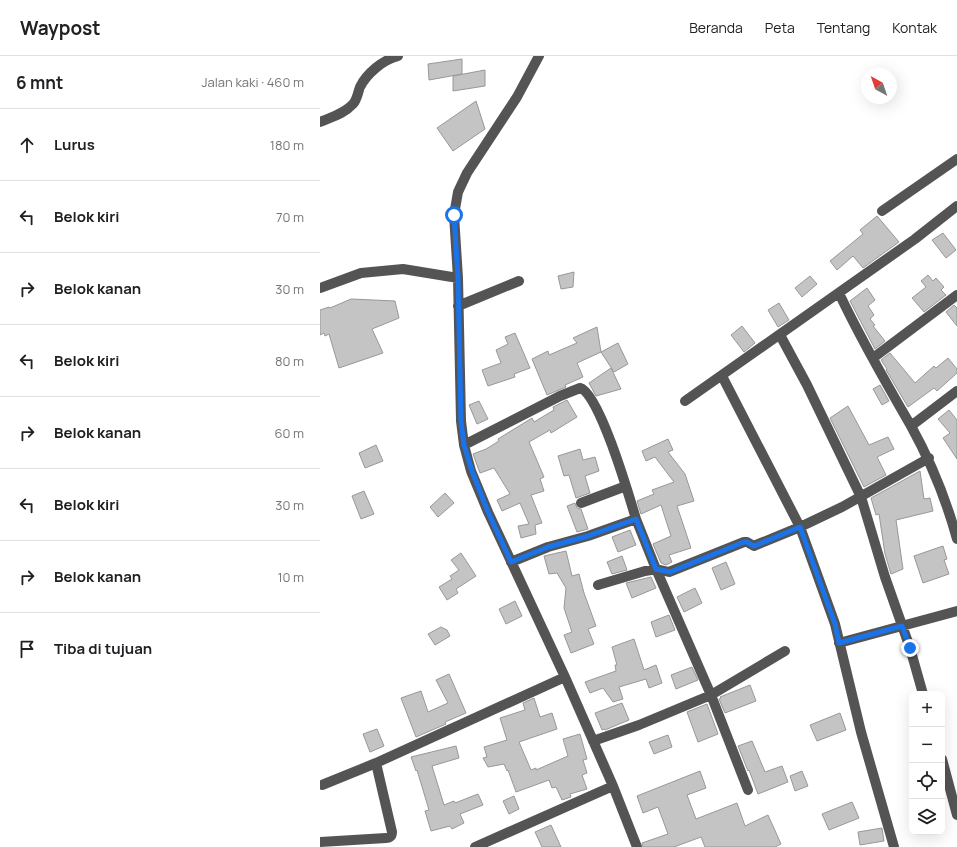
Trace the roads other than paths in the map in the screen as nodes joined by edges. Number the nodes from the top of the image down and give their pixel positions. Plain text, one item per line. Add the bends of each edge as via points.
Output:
1 (398, 56) edge
2 (539, 56) edge
3 (320, 122) edge
4 (956, 161) edge
5 (957, 206) edge
6 (882, 211) dead end
7 (458, 278) junction
8 (519, 282) dead end
9 (320, 288) edge
10 (839, 293) junction
11 (957, 295) edge
12 (458, 306) junction
13 (780, 335) junction
14 (873, 358) junction
15 (722, 376) junction
16 (957, 391) edge
17 (685, 401) dead end
18 (911, 426) junction
19 (464, 445) junction
20 (929, 458) junction
21 (626, 486) junction
22 (861, 497) junction
23 (581, 503) dead end
24 (636, 519) junction
25 (800, 527) junction
26 (957, 539) edge
27 (511, 562) junction
28 (656, 569) junction
29 (598, 585) dead end
30 (957, 610) edge
31 (902, 626) junction
32 (839, 643) junction
33 (785, 651) dead end
34 (565, 677) junction
35 (922, 691) edge
36 (711, 695) junction
37 (593, 741) junction
38 (376, 763) junction
39 (943, 763) edge
40 (322, 785) dead end
41 (613, 786) junction
42 (748, 790) dead end
43 (957, 815) edge
44 (320, 842) edge
45 (475, 847) edge
46 (637, 847) edge
47 (894, 847) edge

1 - 3 street via 368,74 360,86 354,104 341,114
2 - 7 street via 518,97 467,173 458,192 454,215
4 - 6 street
5 - 10 street
7 - 9 street via 403,269 361,273
7 - 12 street
8 - 12 street
10 - 13 street
10 - 14 street
11 - 14 street
12 - 19 street
13 - 15 street
13 - 22 street
14 - 18 street
15 - 17 street
15 - 25 street
16 - 18 street
18 - 20 street
19 - 21 street via 580,388 589,397 600,416
19 - 27 street via 485,505
20 - 22 street
20 - 26 street
21 - 23 street
21 - 24 street
22 - 25 street
22 - 31 street
24 - 27 street via 548,547
24 - 28 street
25 - 28 street via 754,546 744,542 670,572
25 - 32 street via 835,624
27 - 34 street
28 - 29 street
28 - 36 street
30 - 31 street
31 - 32 street
31 - 35 street
32 - 47 street
33 - 36 street
34 - 37 street
34 - 38 street
36 - 37 street
36 - 42 street
37 - 41 street
38 - 40 street
38 - 44 street via 392,835 389,838
39 - 43 street
41 - 45 street
41 - 46 street

